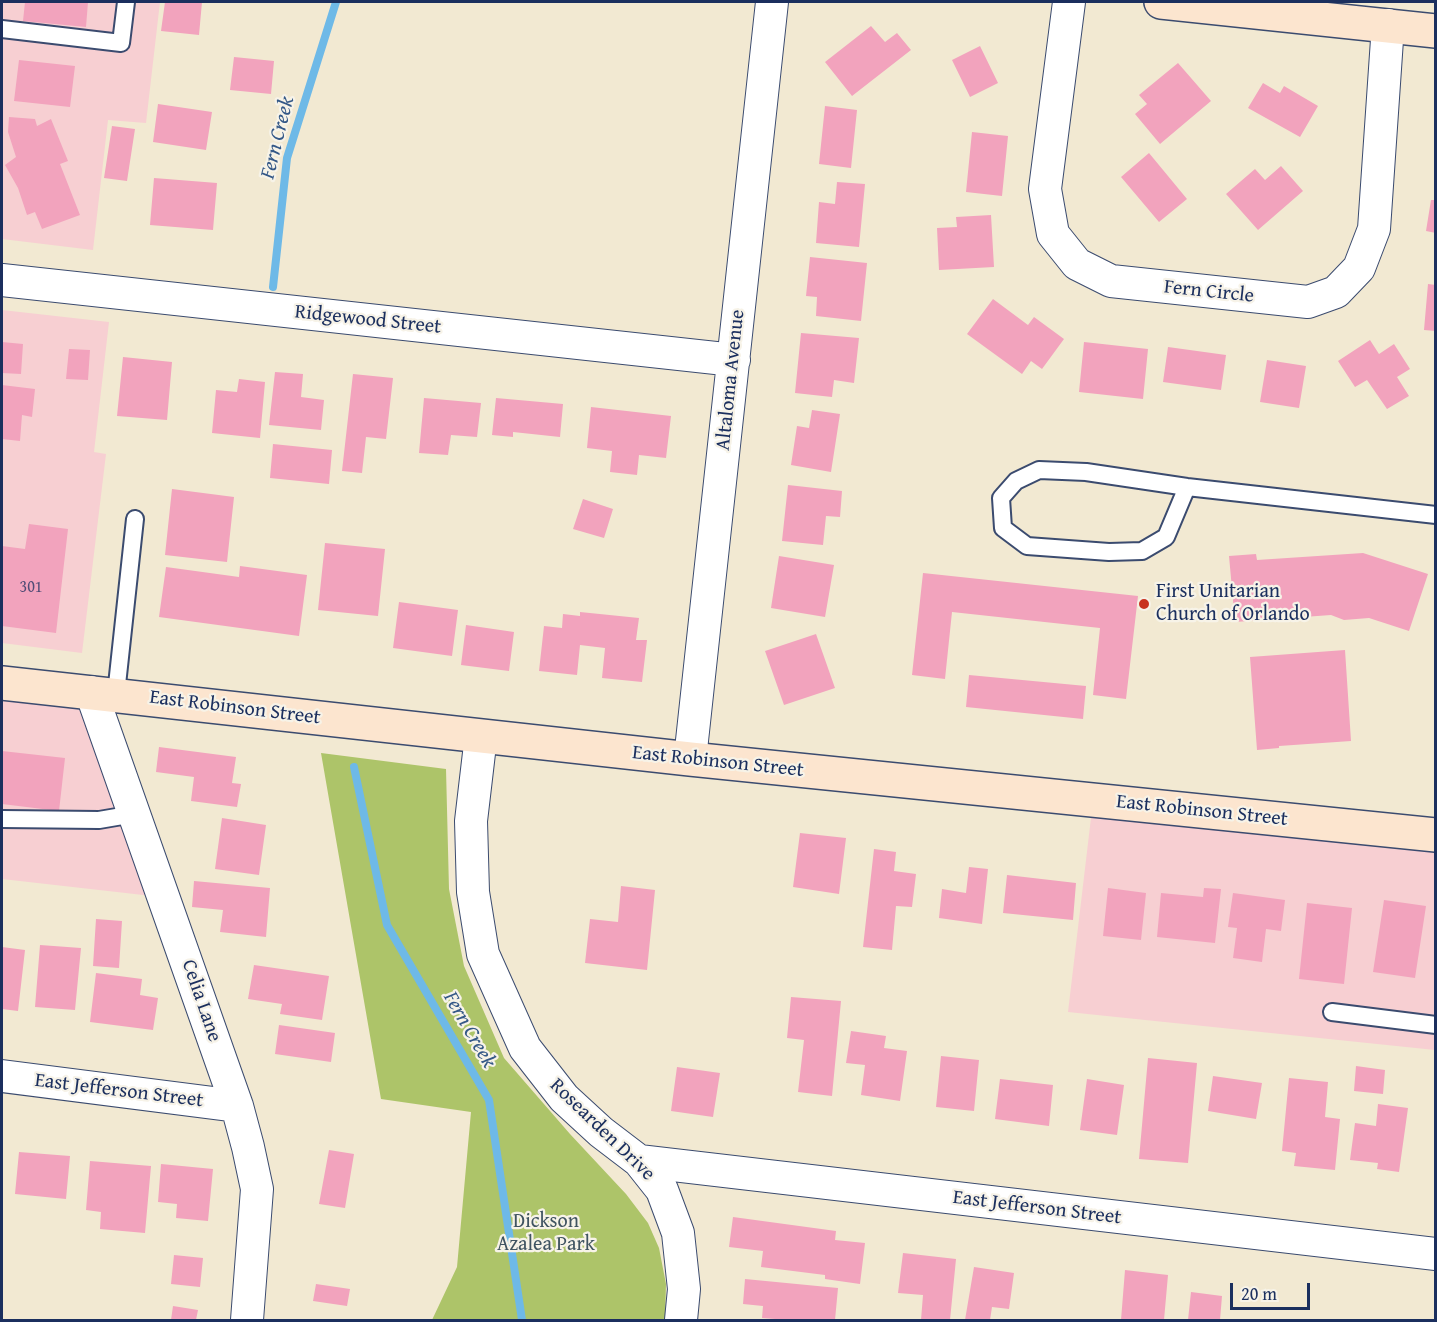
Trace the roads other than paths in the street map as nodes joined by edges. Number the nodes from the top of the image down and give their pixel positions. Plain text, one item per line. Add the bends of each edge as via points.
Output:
1 (126, 2) edge
2 (772, 2) edge
3 (1069, 2) edge
4 (1161, 2) edge
5 (1388, 25) junction
6 (2, 30) edge
7 (1436, 31) edge
8 (2, 280) edge
9 (734, 360) junction
10 (1187, 487) junction
11 (1436, 515) edge
12 (135, 519) dead end
13 (2, 683) edge
14 (104, 693) junction
15 (481, 736) junction
16 (690, 759) junction
17 (135, 814) junction
18 (2, 819) edge
19 (1436, 835) edge
20 (1332, 1012) dead end
21 (1436, 1025) edge
22 (2, 1076) edge
23 (237, 1106) junction
24 (639, 1161) junction
25 (1436, 1254) edge
26 (247, 1320) edge
27 (681, 1320) edge

1 - 6 lane via 121,43
2 - 9 street, Altaloma Avenue
3 - 5 street, Fern Circle via 1045,189 1053,234 1077,264 1111,281 1308,302 1336,292 1359,268 1374,230
4 - 5 main road
5 - 7 main road
8 - 9 street, Ridgewood Street
9 - 16 street, Altaloma Avenue
10 - 10 lane via 1086,472 1039,470 1016,481 1001,498 1003,528 1027,546 1142,551 1166,537
10 - 11 lane
12 - 14 lane
13 - 14 main road, East Robinson Street
14 - 15 main road, East Robinson Street
14 - 17 street, Celia Lane
15 - 16 main road, East Robinson Street
15 - 24 street, Rosearden Drive via 471,821 472,892 483,954 525,1048 564,1098
16 - 19 main road, East Robinson Street
17 - 18 lane via 99,820
17 - 23 street, Celia Lane
20 - 21 lane
22 - 23 street, East Jefferson Street
23 - 26 street, Celia Lane via 257,1189
24 - 25 street, East Jefferson Street
24 - 27 street, Rosearden Drive via 662,1190 678,1233 684,1289

